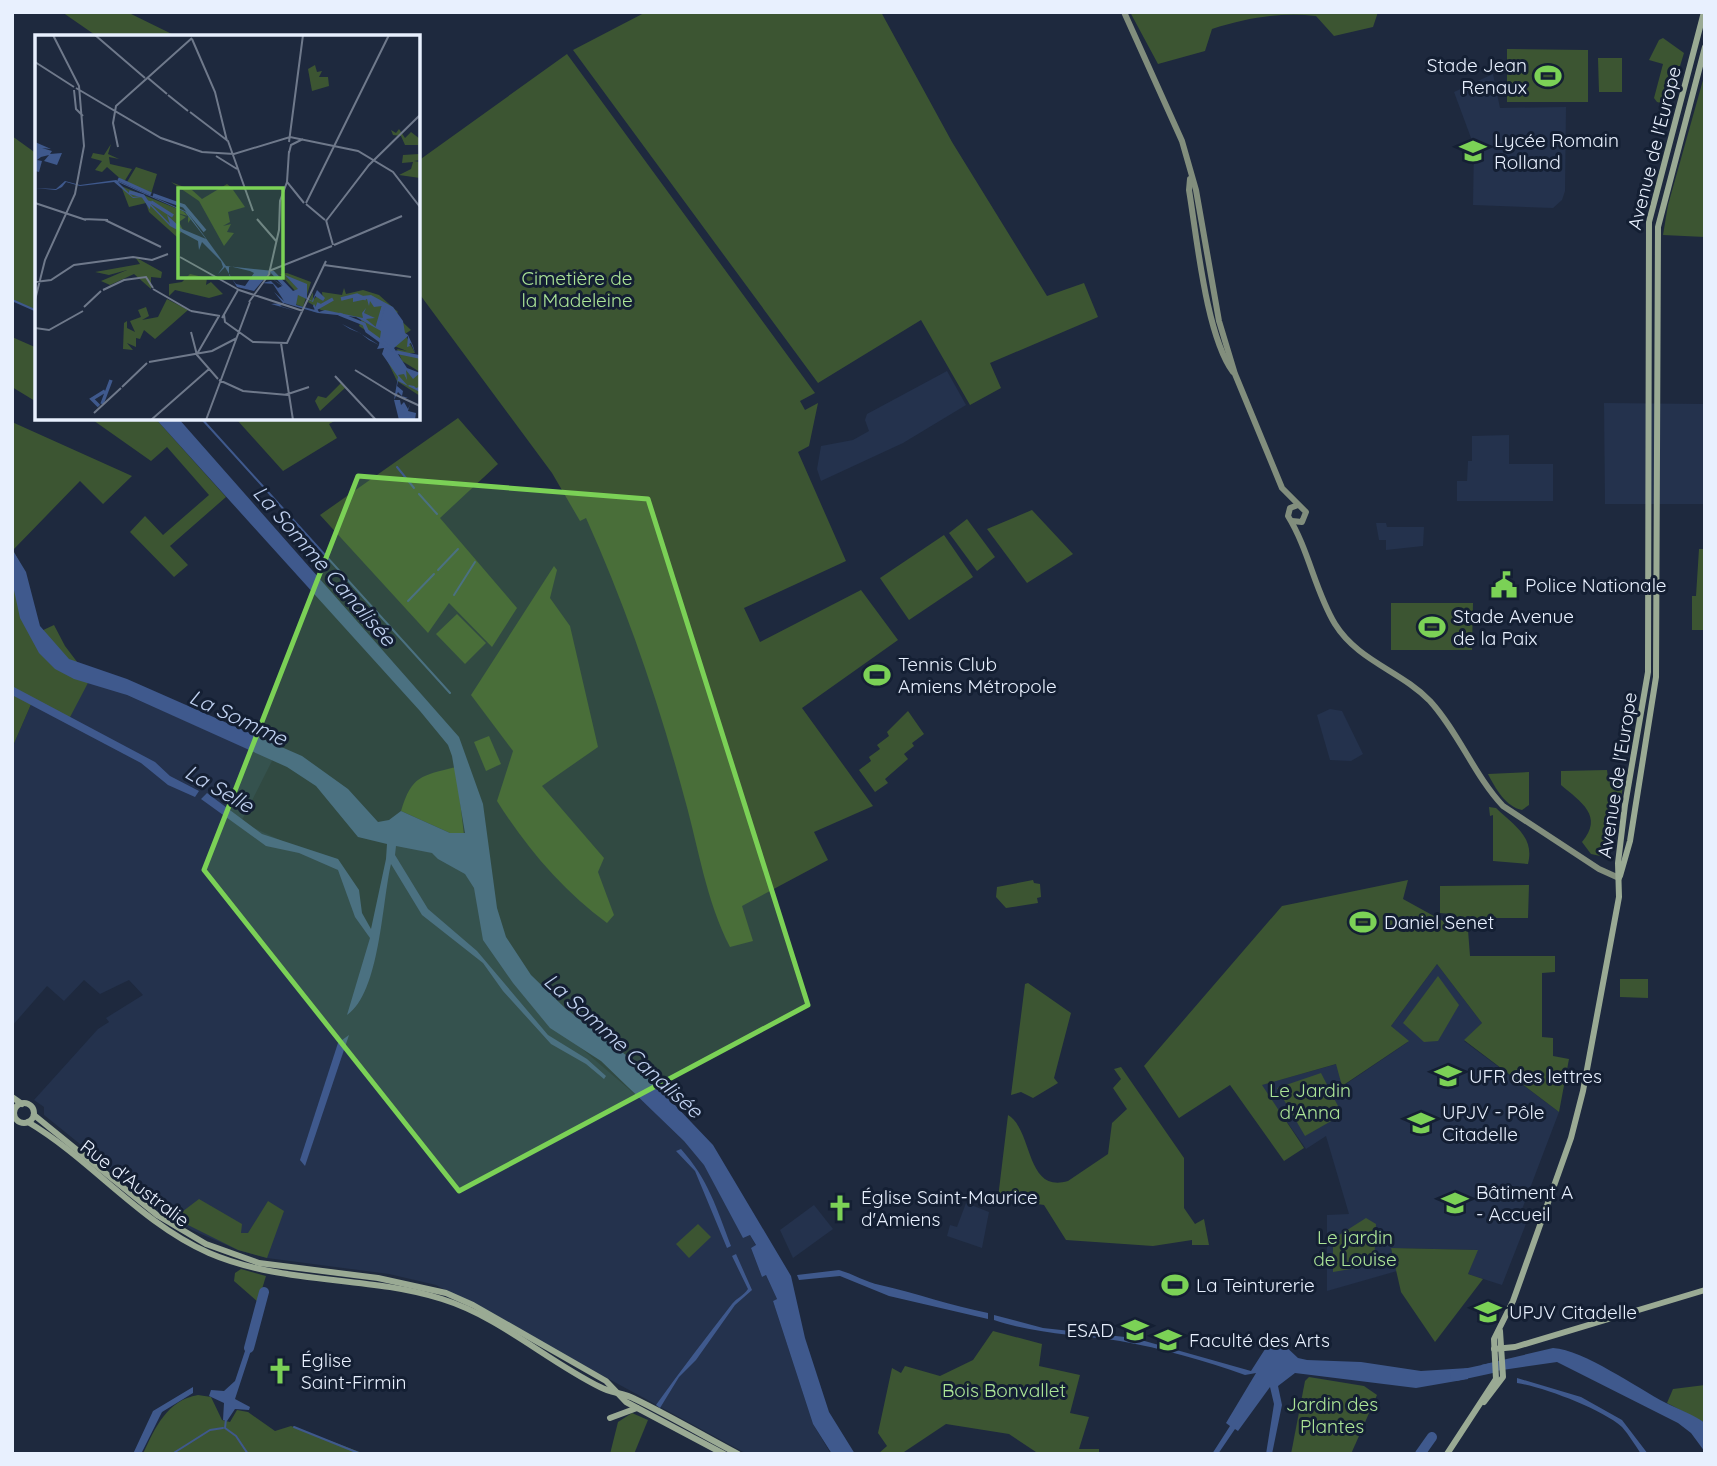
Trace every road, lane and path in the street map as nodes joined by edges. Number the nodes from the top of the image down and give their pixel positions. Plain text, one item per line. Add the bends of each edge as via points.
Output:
1 (1124, 12) edge
2 (1704, 12) edge
3 (1705, 47) edge
4 (1287, 494) junction
5 (1298, 505) junction
6 (1290, 508) junction
7 (1292, 521) junction
8 (1302, 522) junction
9 (1301, 541) junction
10 (1616, 876) junction
11 (12, 1097) edge
12 (22, 1104) junction
13 (14, 1108) edge
14 (34, 1115) junction
15 (28, 1122) junction
16 (227, 1256) junction
17 (1705, 1290) edge
18 (1498, 1349) junction
19 (616, 1392) junction
20 (638, 1408) junction
21 (610, 1418) dead end
22 (1447, 1453) edge
23 (723, 1454) edge
24 (738, 1454) edge

1 - 4 main road via 1170,109 1191,177 1189,190 1222,352
2 - 10 main road, Avenue de l'Europe via 1649,222 1648,672
3 - 10 main road, Avenue de l'Europe via 1658,227 1656,677 1630,841
4 - 5 main road
4 - 6 main road
5 - 6 main road
5 - 8 main road via 1306,512
6 - 7 main road
7 - 8 main road
7 - 9 main road
8 - 9 main road
9 - 10 main road via 1334,622 1356,650 1428,699 1448,722 1491,794
10 - 18 main road via 1619,897 1580,1109 1500,1331
11 - 12 main road
12 - 13 main road
12 - 14 main road via 30,1106
13 - 15 main road via 16,1119
14 - 15 main road
14 - 16 main road, Rue d'Australie via 157,1215
15 - 16 main road, Rue d'Australie via 155,1222 181,1239
16 - 19 main road via 446,1293 606,1381
17 - 18 main road
18 - 22 main road via 1500,1384
19 - 20 main road
19 - 24 main road
20 - 21 main road
20 - 23 main road

